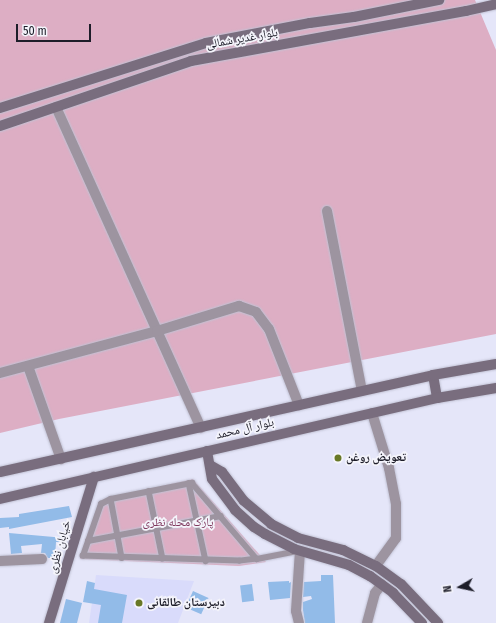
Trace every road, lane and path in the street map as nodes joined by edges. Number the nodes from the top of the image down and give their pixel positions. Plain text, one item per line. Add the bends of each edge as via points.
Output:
1 (439, 0) edge
2 (496, 4) edge
3 (56, 107) junction
4 (0, 108) edge
5 (0, 126) edge
6 (327, 211) dead end
7 (157, 331) junction
8 (496, 364) edge
9 (28, 366) junction
10 (0, 373) edge
11 (433, 375) junction
12 (496, 388) edge
13 (362, 391) junction
14 (437, 398) junction
15 (299, 405) junction
16 (372, 413) junction
17 (201, 428) junction
18 (207, 451) junction
19 (61, 458) junction
20 (210, 465) junction
21 (0, 472) edge
22 (94, 477) junction
23 (189, 483) junction
24 (149, 491) junction
25 (0, 499) edge
26 (111, 499) junction
27 (221, 516) junction
28 (198, 520) junction
29 (156, 528) junction
30 (118, 534) junction
31 (88, 541) junction
32 (300, 551) junction
33 (122, 558) junction
34 (42, 559) dead end
35 (162, 559) junction
36 (257, 560) junction
37 (0, 561) edge
38 (206, 561) junction
39 (376, 566) junction
40 (382, 584) junction
41 (49, 623) edge
42 (299, 623) edge
43 (367, 623) edge
44 (422, 623) edge
45 (438, 623) edge

1 - 4 main road, بلوار غدیر شمالی via 354,18 206,43
2 - 3 main road, بلوار غدیر شمالی via 191,61
3 - 5 main road, بلوار غدیر شمالی
3 - 7 street
6 - 13 street
7 - 9 street
7 - 15 street via 239,306 256,312 269,329
7 - 17 street
8 - 11 main road, بلوار آل محمد
9 - 10 street
9 - 19 street
11 - 13 main road, بلوار آل محمد
11 - 14 main road
12 - 14 main road, بلوار آل محمد
13 - 15 main road, بلوار آل محمد
14 - 16 main road, بلوار آل محمد
15 - 17 main road, بلوار آل محمد
16 - 18 main road, بلوار آل محمد
16 - 39 street via 389,468 396,504 396,538
17 - 19 main road, بلوار آل محمد
18 - 20 main road
18 - 22 main road, بلوار آل محمد
19 - 21 main road, بلوار آل محمد
20 - 32 main road via 212,479 226,500 244,519 265,534
20 - 39 main road via 222,472 244,501 271,524 298,538 343,550
22 - 25 main road, بلوار آل محمد
22 - 41 main road, خیابان نظری
23 - 24 lane
23 - 27 lane via 192,483
23 - 28 lane
24 - 26 lane
24 - 29 lane
26 - 30 lane
26 - 31 lane via 101,504
27 - 28 lane
27 - 36 lane
28 - 29 lane
28 - 38 lane
29 - 30 lane
29 - 35 lane
30 - 31 lane
30 - 33 lane
31 - 33 lane via 84,556
32 - 36 lane
32 - 40 main road via 349,565
32 - 42 street via 296,604
33 - 35 lane
34 - 37 street
35 - 38 lane
36 - 38 lane
39 - 45 main road via 401,584
40 - 43 street via 375,593
40 - 44 main road

